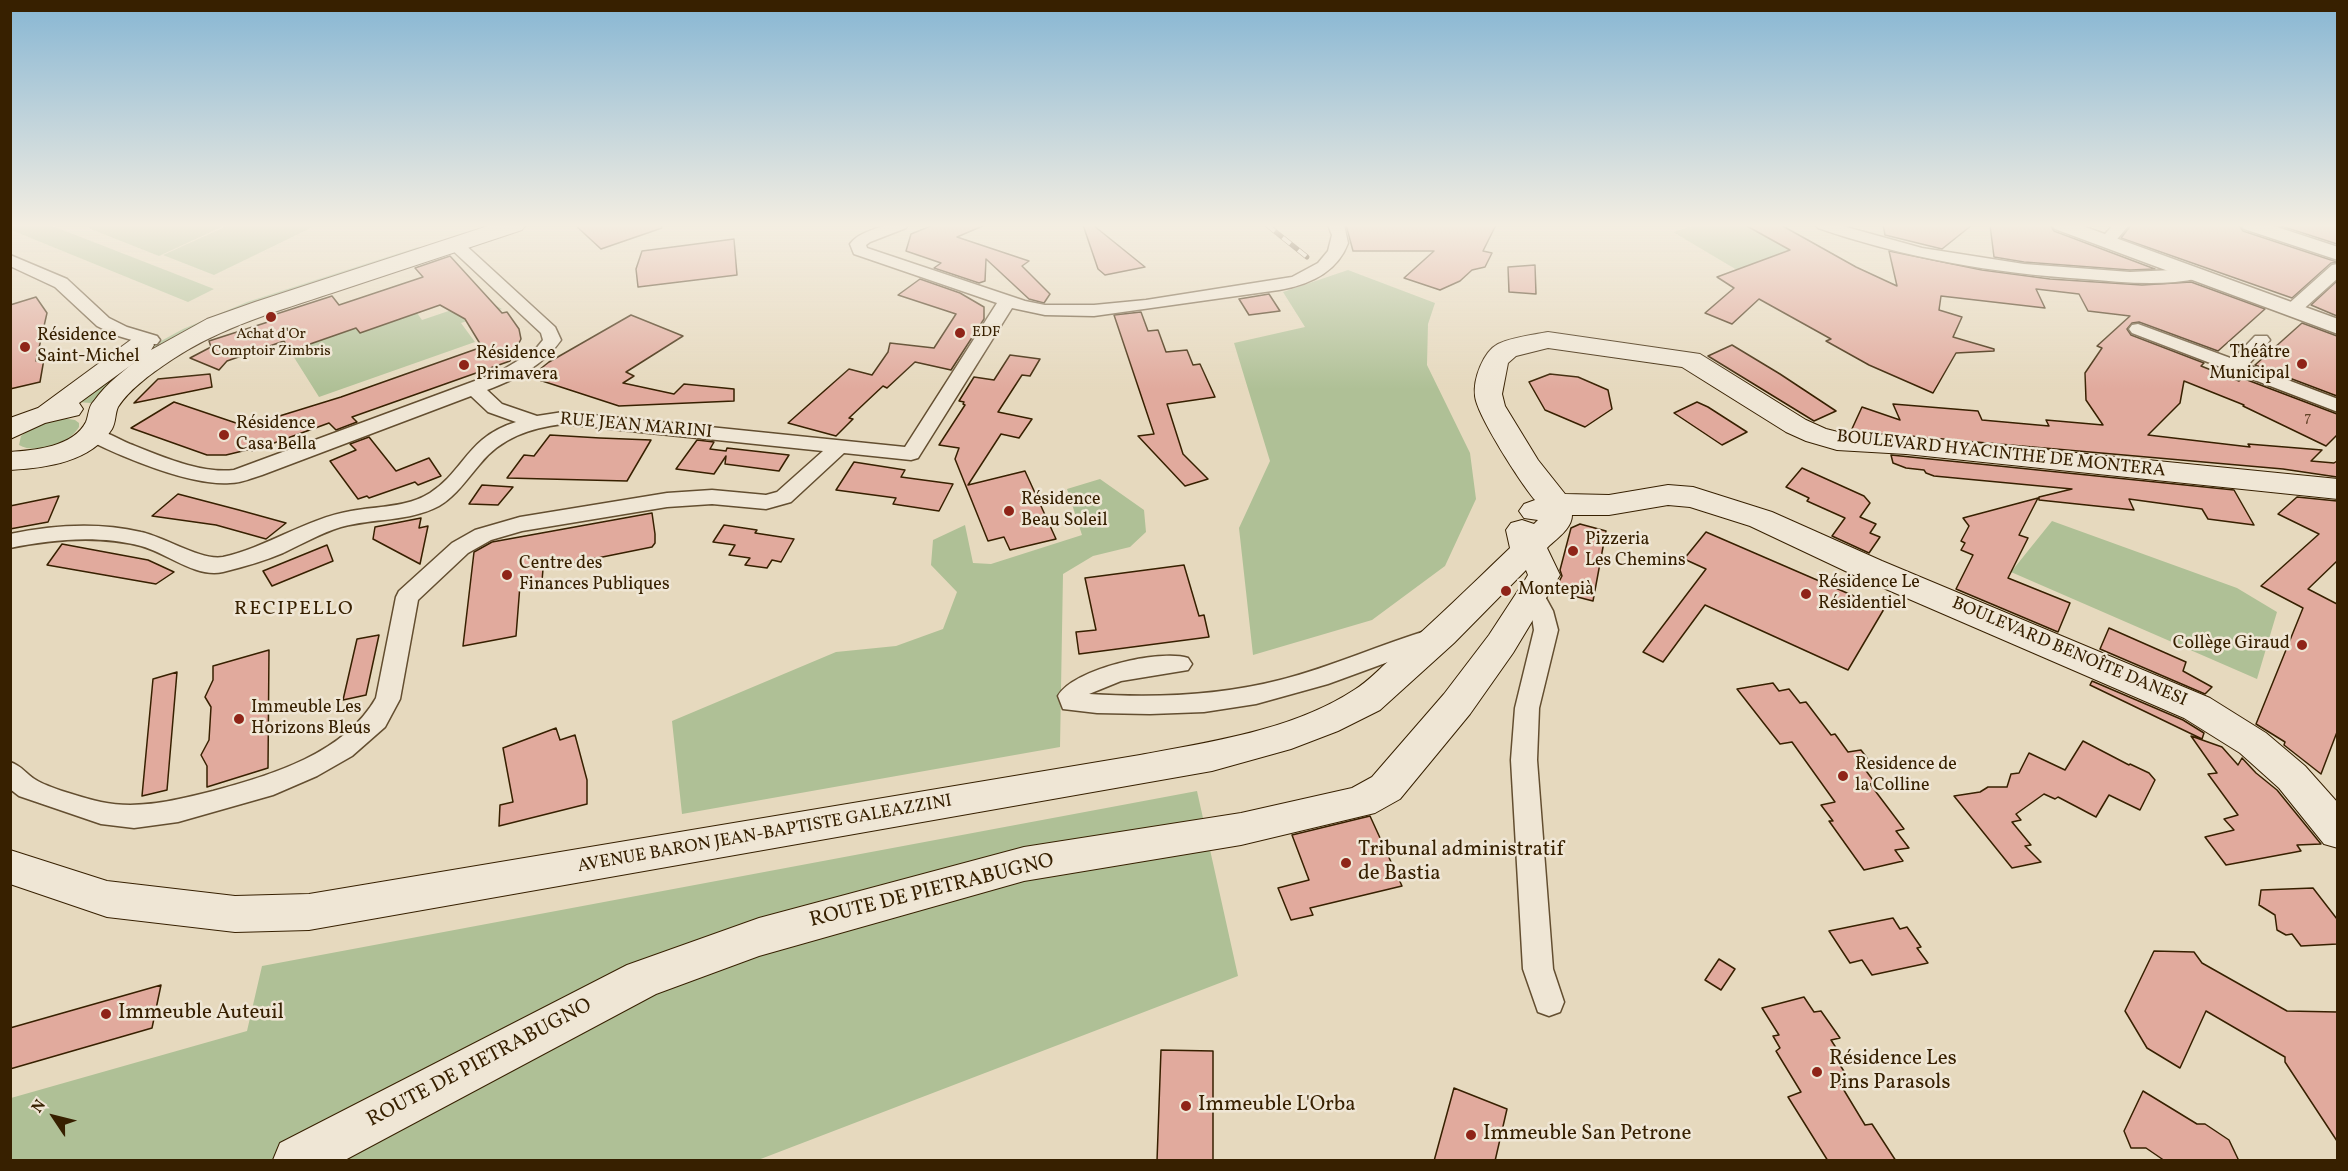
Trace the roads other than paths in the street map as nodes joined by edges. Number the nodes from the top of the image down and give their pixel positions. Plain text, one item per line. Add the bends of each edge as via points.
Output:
1 (54, 280) edge
2 (311, 280) edge
3 (339, 280) edge
4 (495, 280) edge
5 (944, 280) edge
6 (1297, 280) edge
7 (2209, 280) edge
8 (2325, 280) edge
9 (1007, 302) junction
10 (2292, 310) junction
11 (2337, 327) edge
12 (2138, 328) dead end
13 (151, 340) junction
14 (2261, 340) dead end
15 (2237, 365) junction
16 (475, 389) junction
17 (2337, 406) edge
18 (49, 412) junction
19 (534, 422) junction
20 (14, 426) edge
21 (101, 432) junction
22 (840, 446) junction
23 (54, 456) junction
24 (10, 461) edge
25 (10, 472) edge
26 (2337, 489) edge
27 (1556, 503) junction
28 (1526, 539) junction
29 (10, 541) edge
30 (1533, 595) junction
31 (1180, 664) dead end
32 (1377, 671) junction
33 (10, 772) edge
34 (2337, 832) edge
35 (10, 867) edge
36 (1550, 1002) dead end
37 (297, 1161) edge

1 - 13 street via 103,322
2 - 13 main road via 198,316
3 - 21 main road via 264,307 164,352 125,382 104,406
4 - 16 street via 507,296 549,331 552,340 527,365
5 - 9 street
6 - 9 street via 1152,304 1064,311
7 - 10 street
8 - 10 street
9 - 22 street, RUE JEAN MARINI via 911,454
10 - 11 street
12 - 15 street
13 - 18 main road
14 - 15 street
15 - 17 street
16 - 19 street via 495,408
16 - 21 street via 231,477 208,476
18 - 20 main road
18 - 21 main road via 77,408 97,413
19 - 22 street, RUE JEAN MARINI via 563,418
19 - 29 street, RUE JEAN MARINI via 482,448 460,477 437,498 420,506 305,531 271,550 243,559 214,565 143,540 101,532 38,535
21 - 23 main road
22 - 33 street via 784,497 766,502 712,497 667,500 520,524 483,535 460,548 407,597 388,699 376,720 343,749 264,788 178,811 134,818 100,813 28,789
23 - 24 main road
23 - 25 main road
26 - 27 main road, BOULEVARD HYACINTHE DE MONTERA via 1837,441 1796,426 1690,360 1548,340 1507,350 1495,360 1488,394 1524,462
27 - 28 main road, AVENUE BARON JEAN-BAPTISTE GALEAZZINI via 1556,521
27 - 34 main road, BOULEVARD BENOÎTE DANESI via 1586,506 1668,495 1693,497 1761,519 2197,708 2253,743 2292,777
28 - 30 main road, ROUTE DE PIETRABUGNO via 1544,575
28 - 32 main road, AVENUE BARON JEAN-BAPTISTE GALEAZZINI via 1442,634
30 - 36 street via 1546,630 1527,708 1524,760 1538,969
30 - 37 main road, ROUTE DE PIETRABUGNO via 1435,732 1386,788 1361,802 1241,829 1024,864 759,937 642,979
31 - 32 street via 1101,678 1070,696 1072,702 1104,705 1206,702
32 - 35 main road, AVENUE BARON JEAN-BAPTISTE GALEAZZINI via 1367,700 1325,722 1212,756 309,912 236,914 107,900

